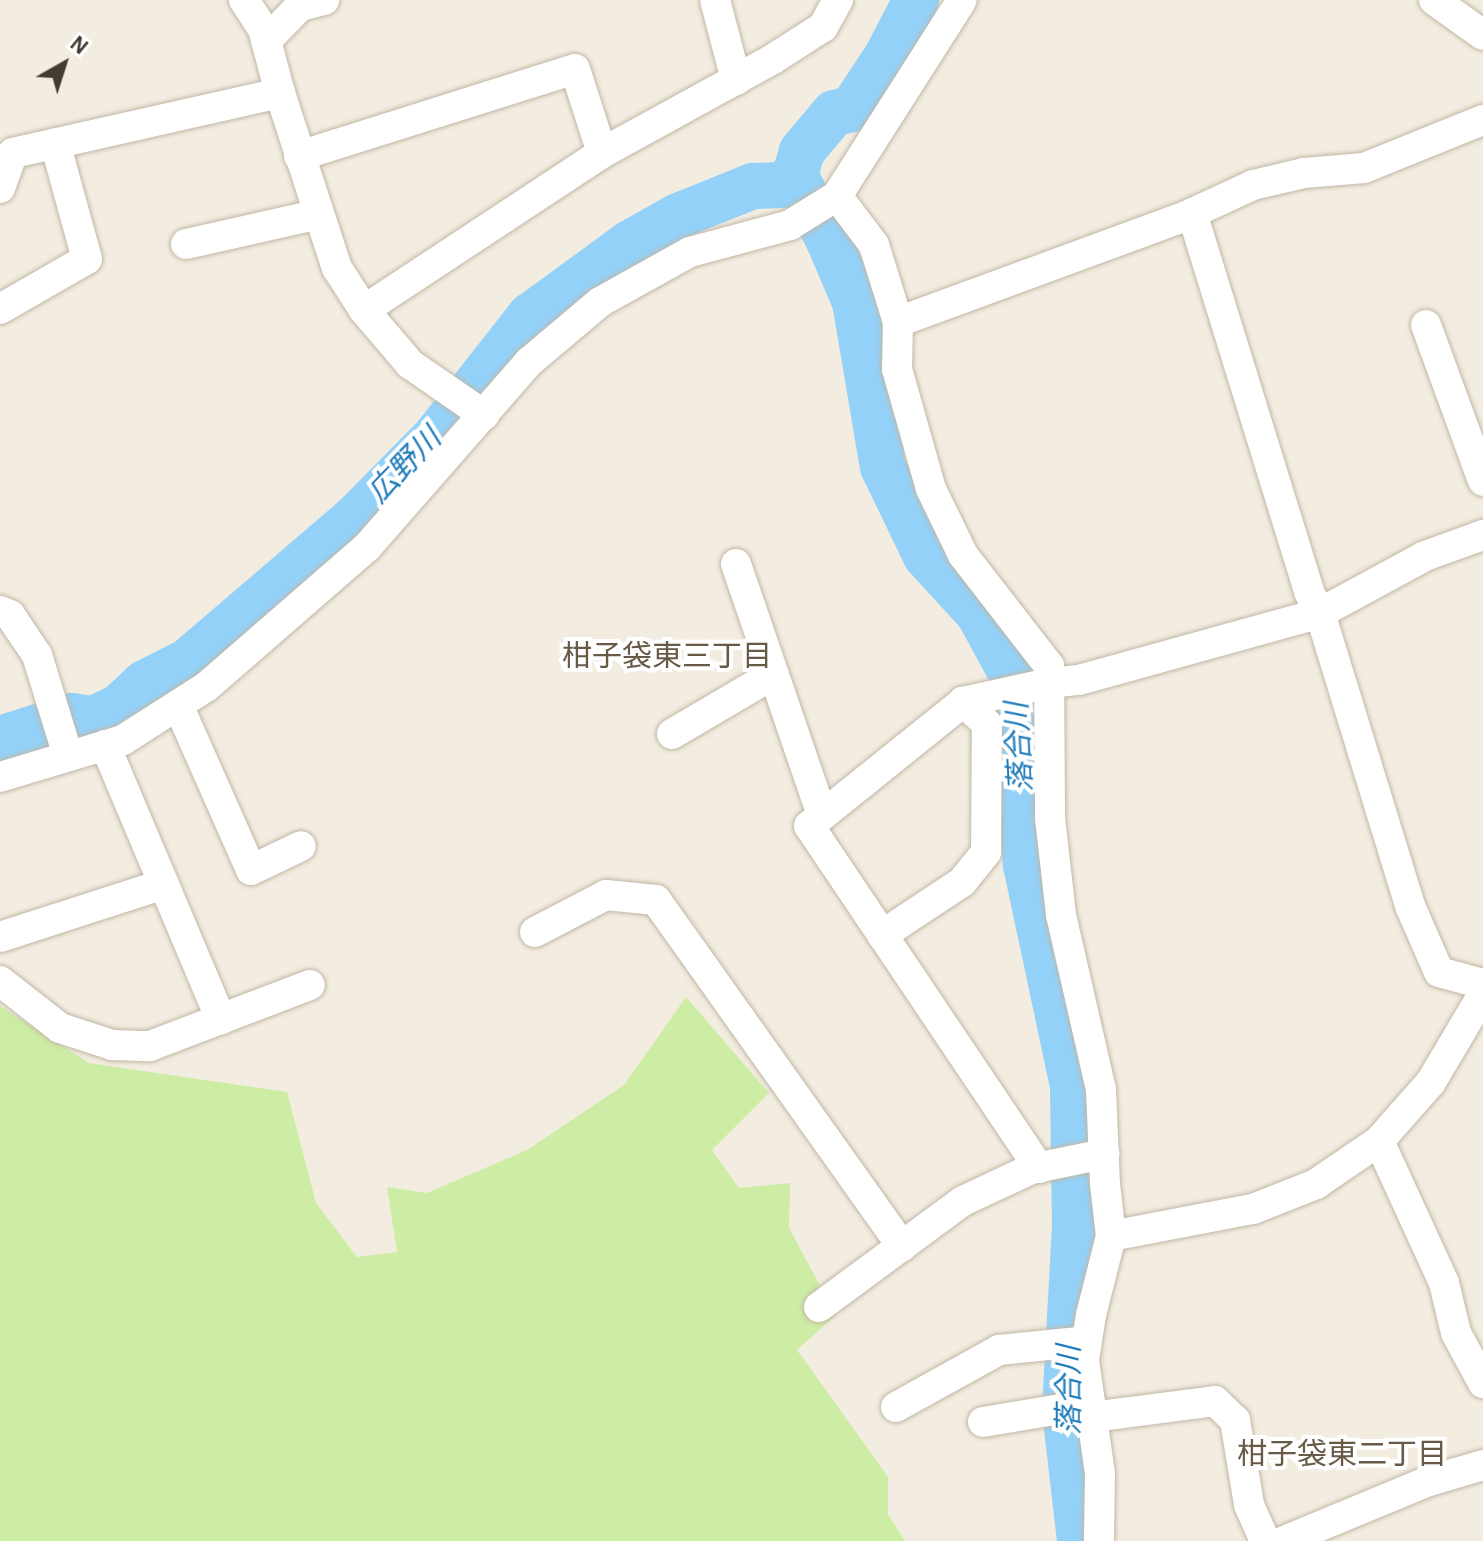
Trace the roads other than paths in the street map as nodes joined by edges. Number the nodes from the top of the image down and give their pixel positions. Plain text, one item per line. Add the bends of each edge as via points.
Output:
1 (244, 0) edge
2 (324, 0) edge
3 (715, 0) edge
4 (838, 0) edge
5 (962, 0) edge
6 (1434, 0) edge
7 (1483, 35) edge
8 (266, 41) junction
9 (736, 80) junction
10 (280, 93) junction
11 (1483, 120) edge
12 (55, 143) junction
13 (602, 153) junction
14 (299, 156) junction
15 (0, 188) edge
16 (837, 196) junction
17 (1192, 213) junction
18 (319, 214) junction
19 (186, 244) dead end
20 (0, 309) edge
21 (364, 310) junction
22 (898, 322) junction
23 (1426, 325) dead end
24 (484, 415) junction
25 (1483, 481) edge
26 (1483, 535) edge
27 (736, 564) dead end
28 (0, 611) edge
29 (1320, 613) junction
30 (774, 674) junction
31 (1049, 683) junction
32 (963, 702) junction
33 (178, 705) junction
34 (672, 734) dead end
35 (105, 745) junction
36 (68, 756) junction
37 (0, 777) edge
38 (822, 815) junction
39 (301, 846) dead end
40 (164, 884) junction
41 (535, 932) dead end
42 (882, 935) junction
43 (0, 937) edge
44 (0, 981) edge
45 (1483, 984) edge
46 (310, 985) dead end
47 (1483, 994) edge
48 (221, 1020) junction
49 (1379, 1141) junction
50 (1104, 1154) junction
51 (1039, 1168) junction
52 (1111, 1236) junction
53 (902, 1246) junction
54 (819, 1307) dead end
55 (1074, 1342) junction
56 (1483, 1383) edge
57 (896, 1407) dead end
58 (1078, 1409) junction
59 (983, 1422) dead end
60 (1483, 1465) edge
61 (1099, 1541) edge
62 (1265, 1541) edge
63 (1284, 1541) edge

1 - 8 street
2 - 8 street via 300,6
3 - 9 street
4 - 9 street via 823,27
5 - 16 street
6 - 7 street
8 - 10 street
9 - 13 street
10 - 12 street
10 - 14 street
11 - 17 street via 1364,168 1304,173 1253,185
12 - 15 street via 13,153
12 - 20 street via 87,259
13 - 14 street via 575,69
13 - 21 street
14 - 18 street
16 - 22 street via 874,245
16 - 24 street via 790,225 690,252 600,302 529,362
17 - 22 street
17 - 29 street via 1309,592
18 - 19 street
18 - 21 street via 337,268
21 - 24 street via 410,364
22 - 31 street via 897,369 931,489 963,555 1049,666
23 - 25 street
24 - 33 street via 367,547 206,687
26 - 29 street via 1425,556
27 - 30 street
28 - 36 street via 10,615 37,655
29 - 31 street via 1079,680
29 - 45 street via 1411,908 1439,972
30 - 34 street
30 - 38 street
31 - 32 street
31 - 50 street via 1050,818 1059,901 1101,1089
32 - 38 street
32 - 42 street via 987,724 986,852 962,882
33 - 35 street via 123,740
33 - 39 street via 251,870
35 - 36 street
35 - 40 street
36 - 37 street
38 - 42 street via 809,826
40 - 43 street
40 - 48 street
41 - 53 street via 606,895 656,900
42 - 51 street
44 - 48 street via 60,1028 112,1045 150,1046
46 - 48 street
47 - 49 street via 1431,1082
49 - 52 street via 1316,1184 1253,1209
49 - 56 street via 1444,1283 1456,1333
50 - 51 street
50 - 52 street
51 - 53 street via 963,1201
52 - 55 street
53 - 54 street
55 - 57 street via 999,1350
55 - 58 street via 1084,1360
58 - 59 street
58 - 61 street via 1100,1474
58 - 62 street via 1215,1401 1235,1420 1249,1505
60 - 63 street via 1429,1481

